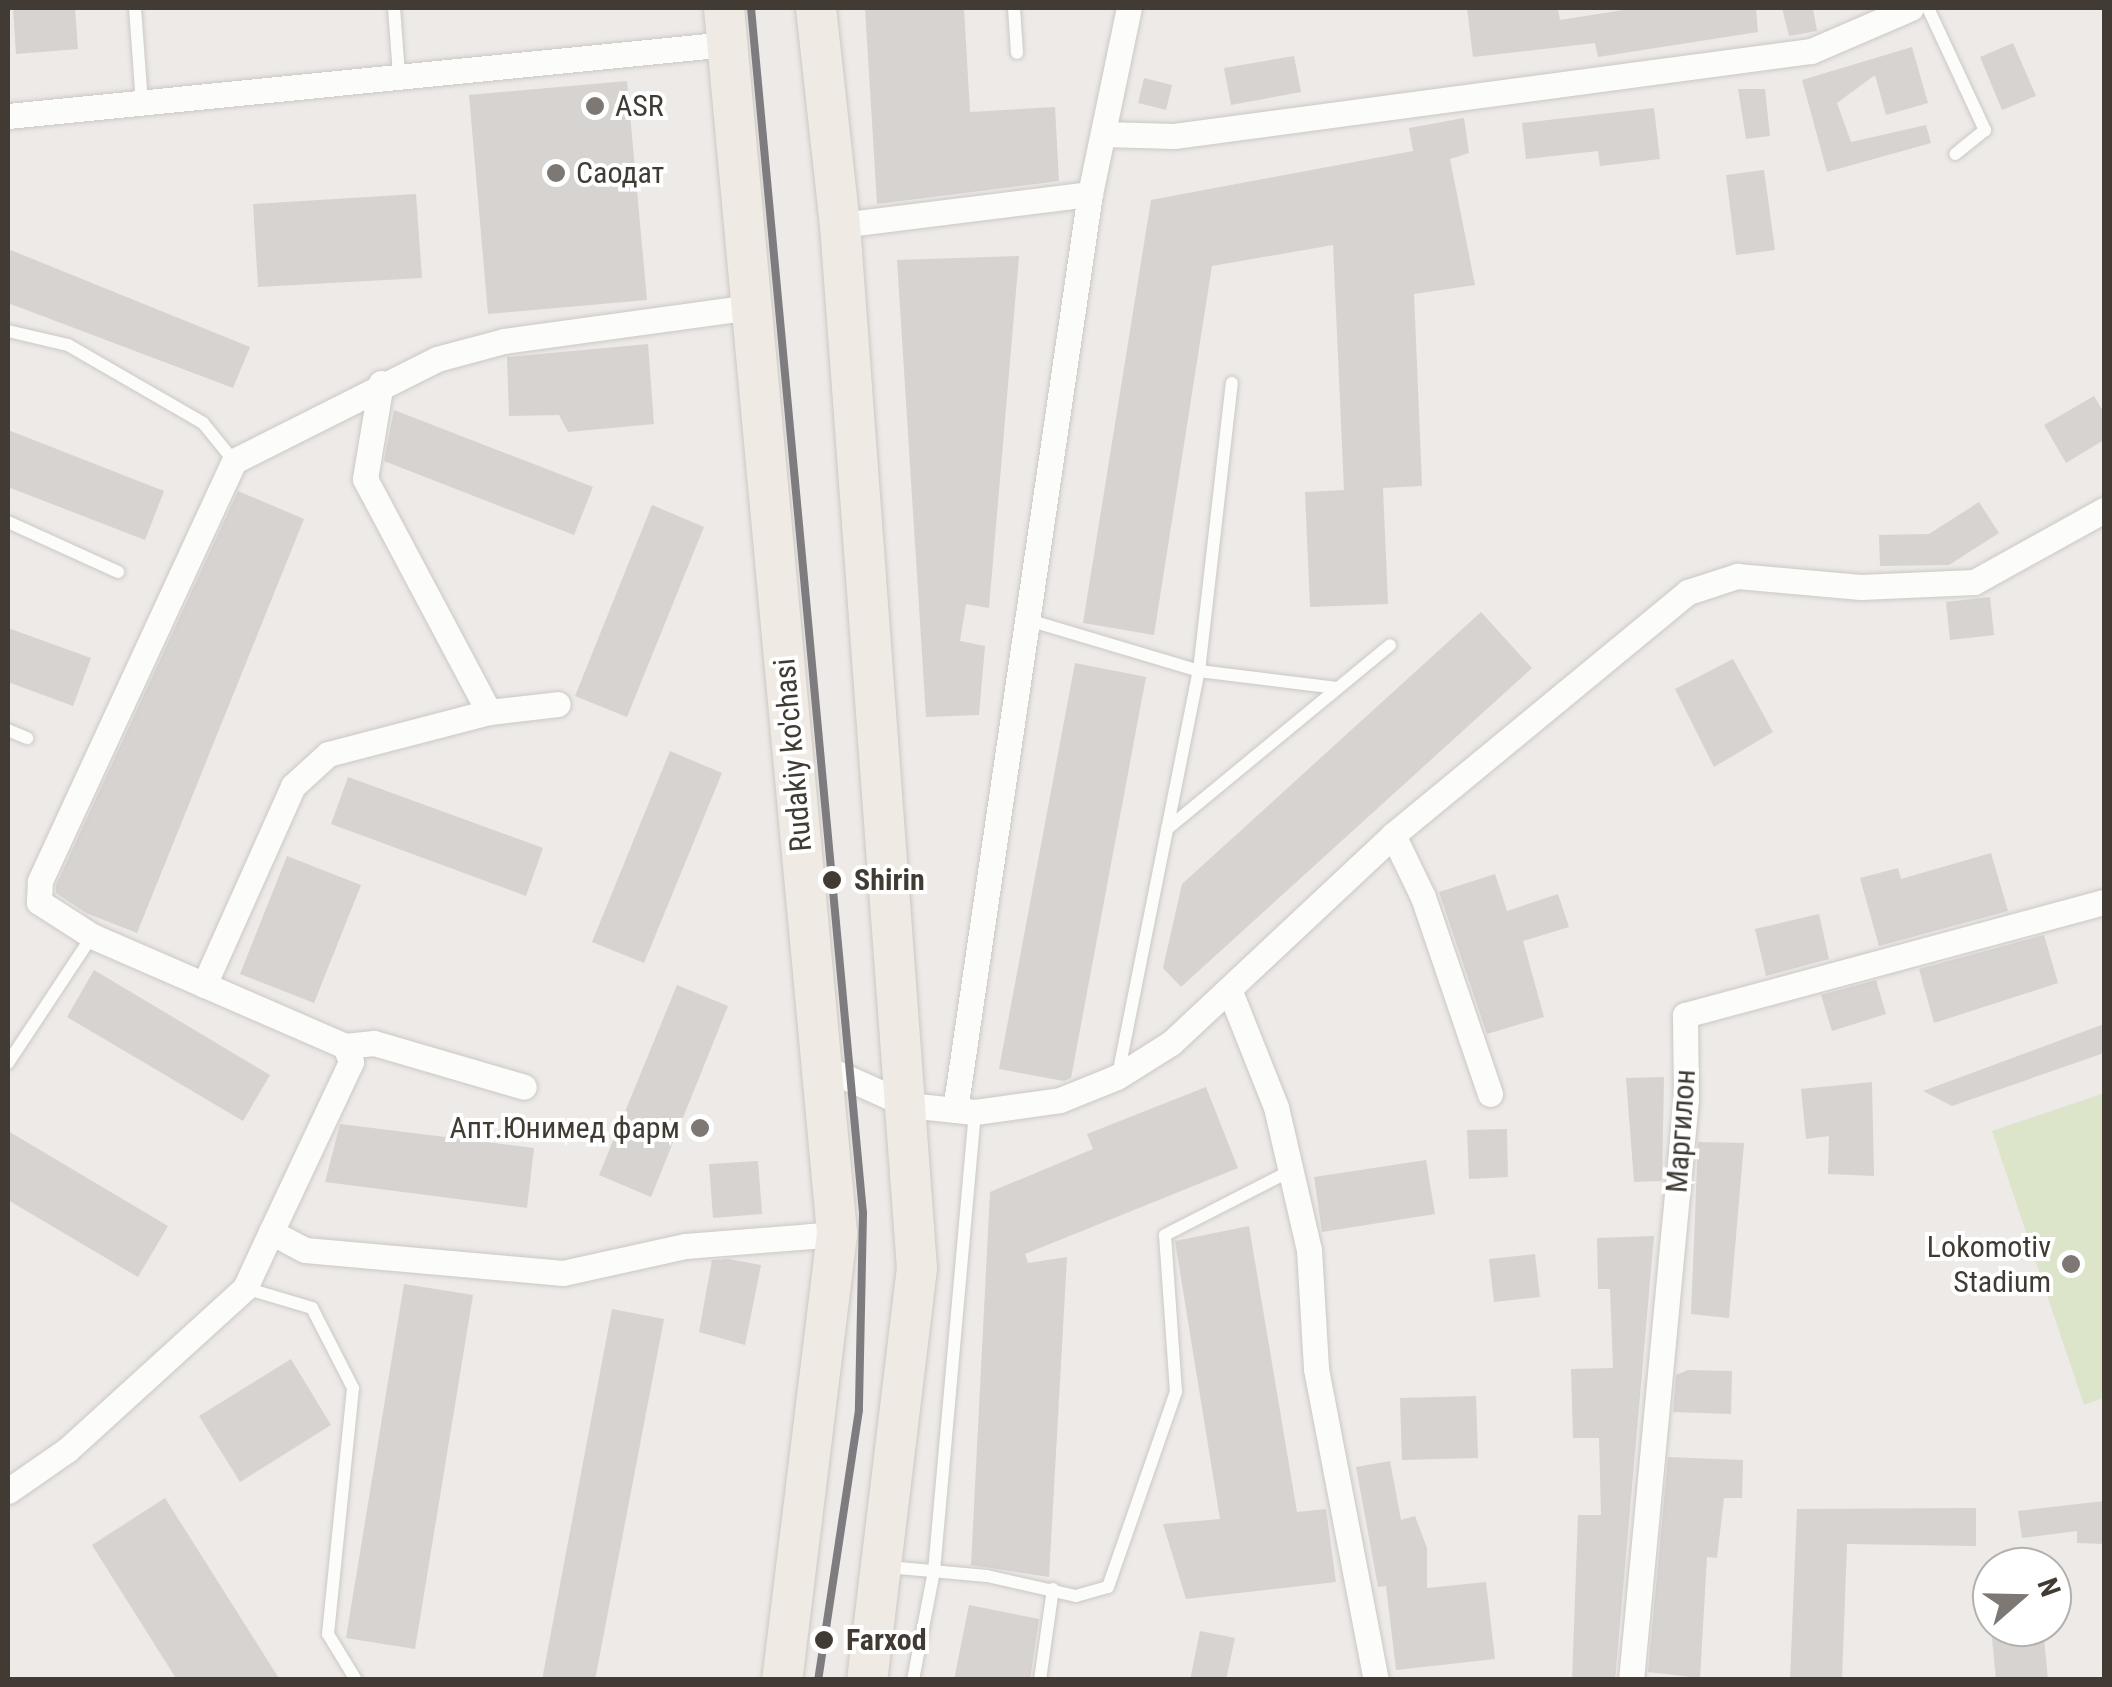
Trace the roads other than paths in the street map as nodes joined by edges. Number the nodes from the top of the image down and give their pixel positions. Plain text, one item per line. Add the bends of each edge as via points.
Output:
1 (135, 8) edge
2 (394, 8) edge
3 (816, 8) edge
4 (1014, 8) edge
5 (1130, 8) edge
6 (1911, 8) edge
7 (1928, 8) edge
8 (725, 26) edge
9 (1017, 52) dead end
10 (399, 75) junction
11 (142, 104) junction
12 (8, 116) edge
13 (1103, 134) junction
14 (1956, 154) dead end
15 (1090, 194) junction
16 (840, 225) junction
17 (751, 307) junction
18 (8, 331) edge
19 (381, 383) junction
20 (1232, 384) dead end
21 (234, 460) junction
22 (2104, 510) edge
23 (8, 522) edge
24 (118, 572) dead end
25 (1023, 618) junction
26 (1390, 644) dead end
27 (1199, 671) junction
28 (1337, 688) junction
29 (558, 704) dead end
30 (488, 712) junction
31 (8, 730) edge
32 (27, 738) dead end
33 (1167, 829) junction
34 (1393, 835) junction
35 (2104, 902) edge
36 (92, 936) junction
37 (204, 985) junction
38 (1230, 989) junction
39 (345, 1046) junction
40 (8, 1063) edge
41 (822, 1068) junction
42 (1117, 1077) junction
43 (524, 1087) dead end
44 (1490, 1094) dead end
45 (908, 1105) junction
46 (965, 1111) junction
47 (1290, 1171) junction
48 (271, 1232) junction
49 (837, 1234) junction
50 (245, 1288) junction
51 (8, 1491) edge
52 (881, 1566) junction
53 (934, 1571) junction
54 (1053, 1589) junction
55 (356, 1680) edge
56 (782, 1680) edge
57 (867, 1680) edge
58 (913, 1680) edge
59 (1040, 1680) edge
60 (1376, 1680) edge
61 (1631, 1680) edge

1 - 11 lane
2 - 10 lane
3 - 16 main road
4 - 9 lane
5 - 13 street
6 - 13 street via 1811,51 1174,136
7 - 14 lane via 1984,130
8 - 10 street
8 - 17 main road, Rudakiy ko'chasi
10 - 11 street
11 - 12 street
13 - 15 street
15 - 16 street
15 - 25 street
16 - 45 main road
17 - 19 street via 504,341
17 - 41 main road, Rudakiy ko'chasi
18 - 21 lane via 68,345 203,423
19 - 21 street
19 - 30 street via 365,479
20 - 27 lane
21 - 36 street via 40,881 39,902
22 - 34 street via 1974,582 1861,587 1736,576 1688,592
23 - 24 lane
25 - 27 lane
25 - 46 street
26 - 28 lane
27 - 28 lane
27 - 33 lane
28 - 33 lane
29 - 30 street
30 - 37 street via 328,754 293,786
31 - 32 lane
33 - 42 lane
34 - 38 street
34 - 44 street via 1423,897
35 - 61 street, Маргилон via 1686,1016 1686,1099
36 - 37 street
36 - 40 lane
37 - 39 street
38 - 42 street via 1171,1043
38 - 47 street via 1276,1107
39 - 43 street via 374,1043
39 - 48 street via 351,1062
41 - 45 street
41 - 49 main road, Rudakiy ko'chasi
42 - 46 street via 1060,1100
45 - 46 street
45 - 52 main road via 917,1268
46 - 53 lane
47 - 54 lane via 1165,1235 1176,1392 1108,1587 1076,1596
47 - 60 street via 1309,1250 1316,1369
48 - 49 street via 305,1250 563,1273 686,1246
48 - 50 street
49 - 56 main road, Rudakiy ko'chasi
50 - 51 street via 67,1450
50 - 55 lane via 312,1308 353,1388 328,1634
52 - 53 lane
52 - 57 main road
53 - 54 lane
53 - 58 lane
54 - 59 lane

